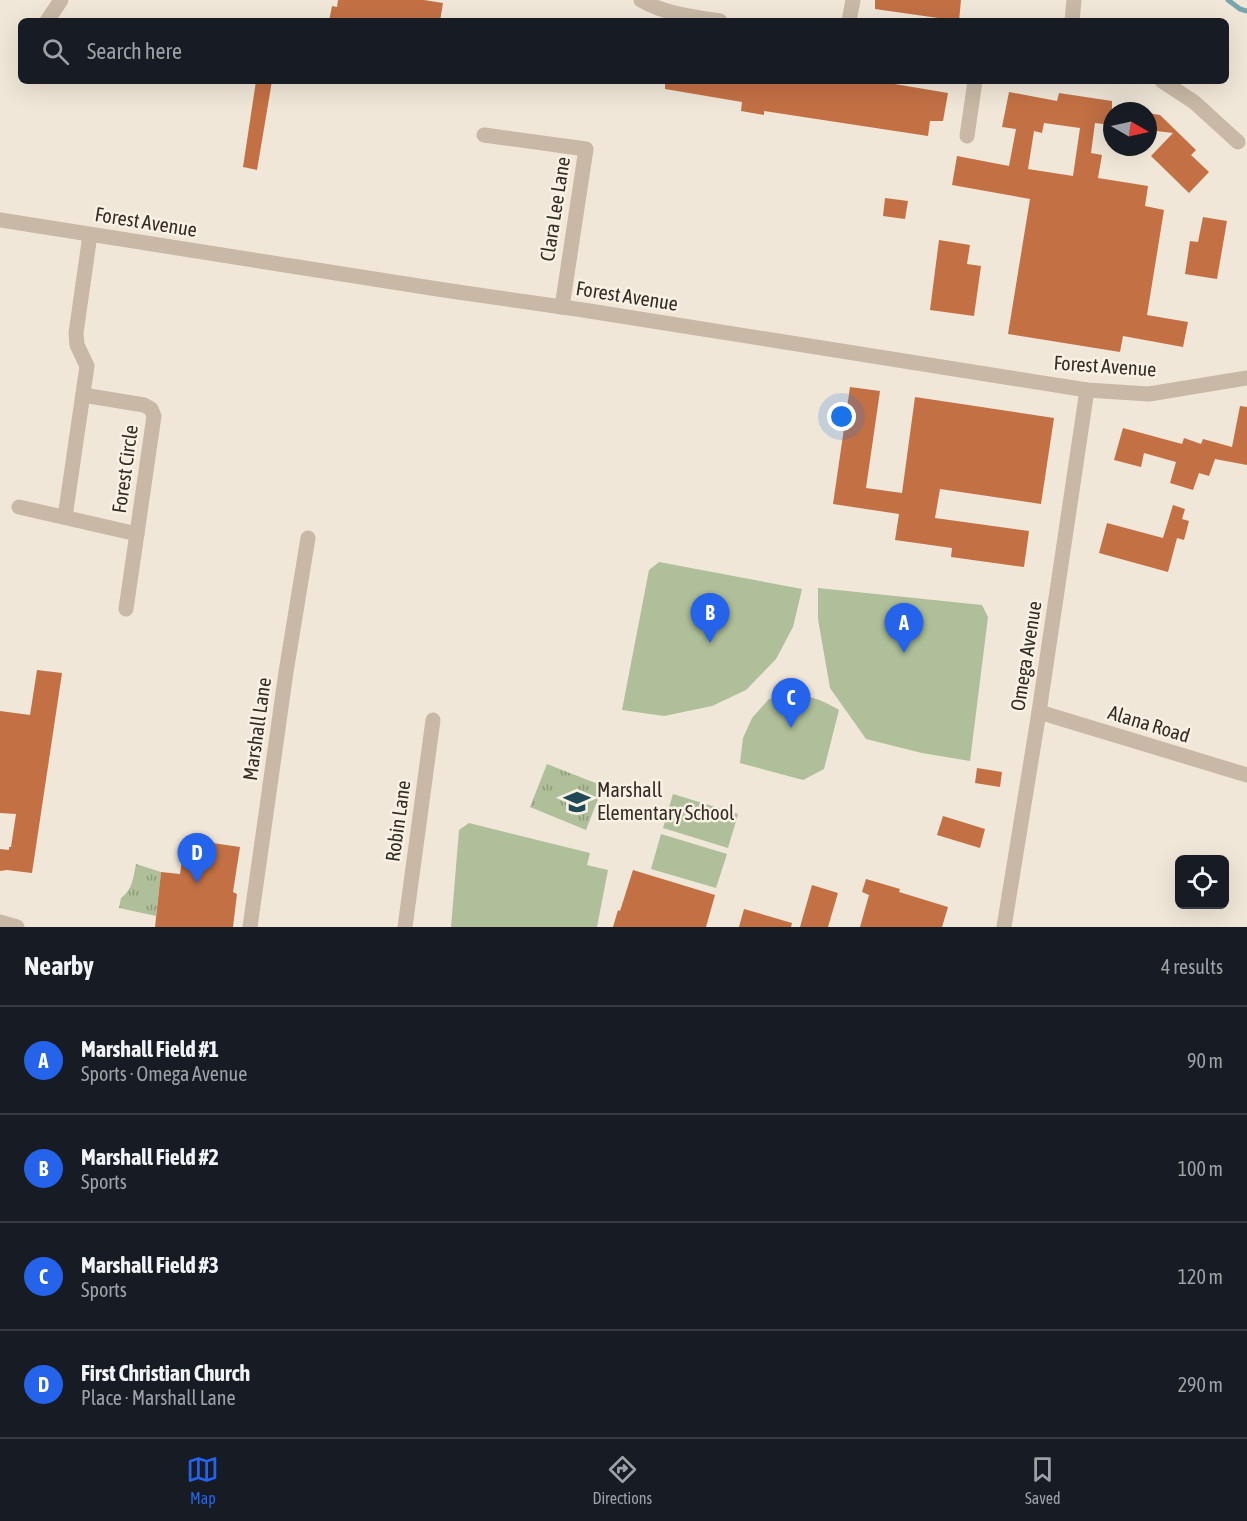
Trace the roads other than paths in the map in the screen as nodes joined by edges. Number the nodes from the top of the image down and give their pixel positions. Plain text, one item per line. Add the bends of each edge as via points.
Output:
1 (641, 0) edge
2 (852, 0) edge
3 (1074, 0) edge
4 (57, 1) edge
5 (48, 18) edge
6 (700, 18) edge
7 (849, 18) edge
8 (1072, 18) edge
9 (975, 84) edge
10 (1167, 84) edge
11 (484, 135) dead end
12 (967, 136) dead end
13 (1238, 142) dead end
14 (0, 220) edge
15 (90, 235) junction
16 (562, 307) junction
17 (1247, 378) edge
18 (1087, 390) junction
19 (83, 396) junction
20 (19, 507) dead end
21 (64, 517) junction
22 (137, 534) junction
23 (308, 538) dead end
24 (126, 609) dead end
25 (1039, 712) junction
26 (433, 720) dead end
27 (1247, 776) edge
28 (0, 922) edge
29 (18, 927) edge
30 (250, 927) edge
31 (405, 927) edge
32 (1004, 927) edge

1 - 6 street
2 - 7 street
3 - 8 street
4 - 5 street
9 - 12 street
10 - 13 street via 1194,102
11 - 16 street, Clara Lee Lane via 586,148
14 - 15 street, Forest Avenue
15 - 16 street, Forest Avenue
15 - 19 street via 76,333 78,349 87,366
16 - 18 street, Forest Avenue
17 - 18 street, Forest Avenue via 1149,394
18 - 25 street, Omega Avenue
19 - 21 street
19 - 22 street, Forest Circle via 144,405 153,412
20 - 21 street, Forest Circle
21 - 22 street, Forest Circle
22 - 24 street, Forest Circle
23 - 30 street, Marshall Lane
25 - 27 street, Alana Road
25 - 32 street, Omega Avenue
26 - 31 street, Robin Lane
28 - 29 street

